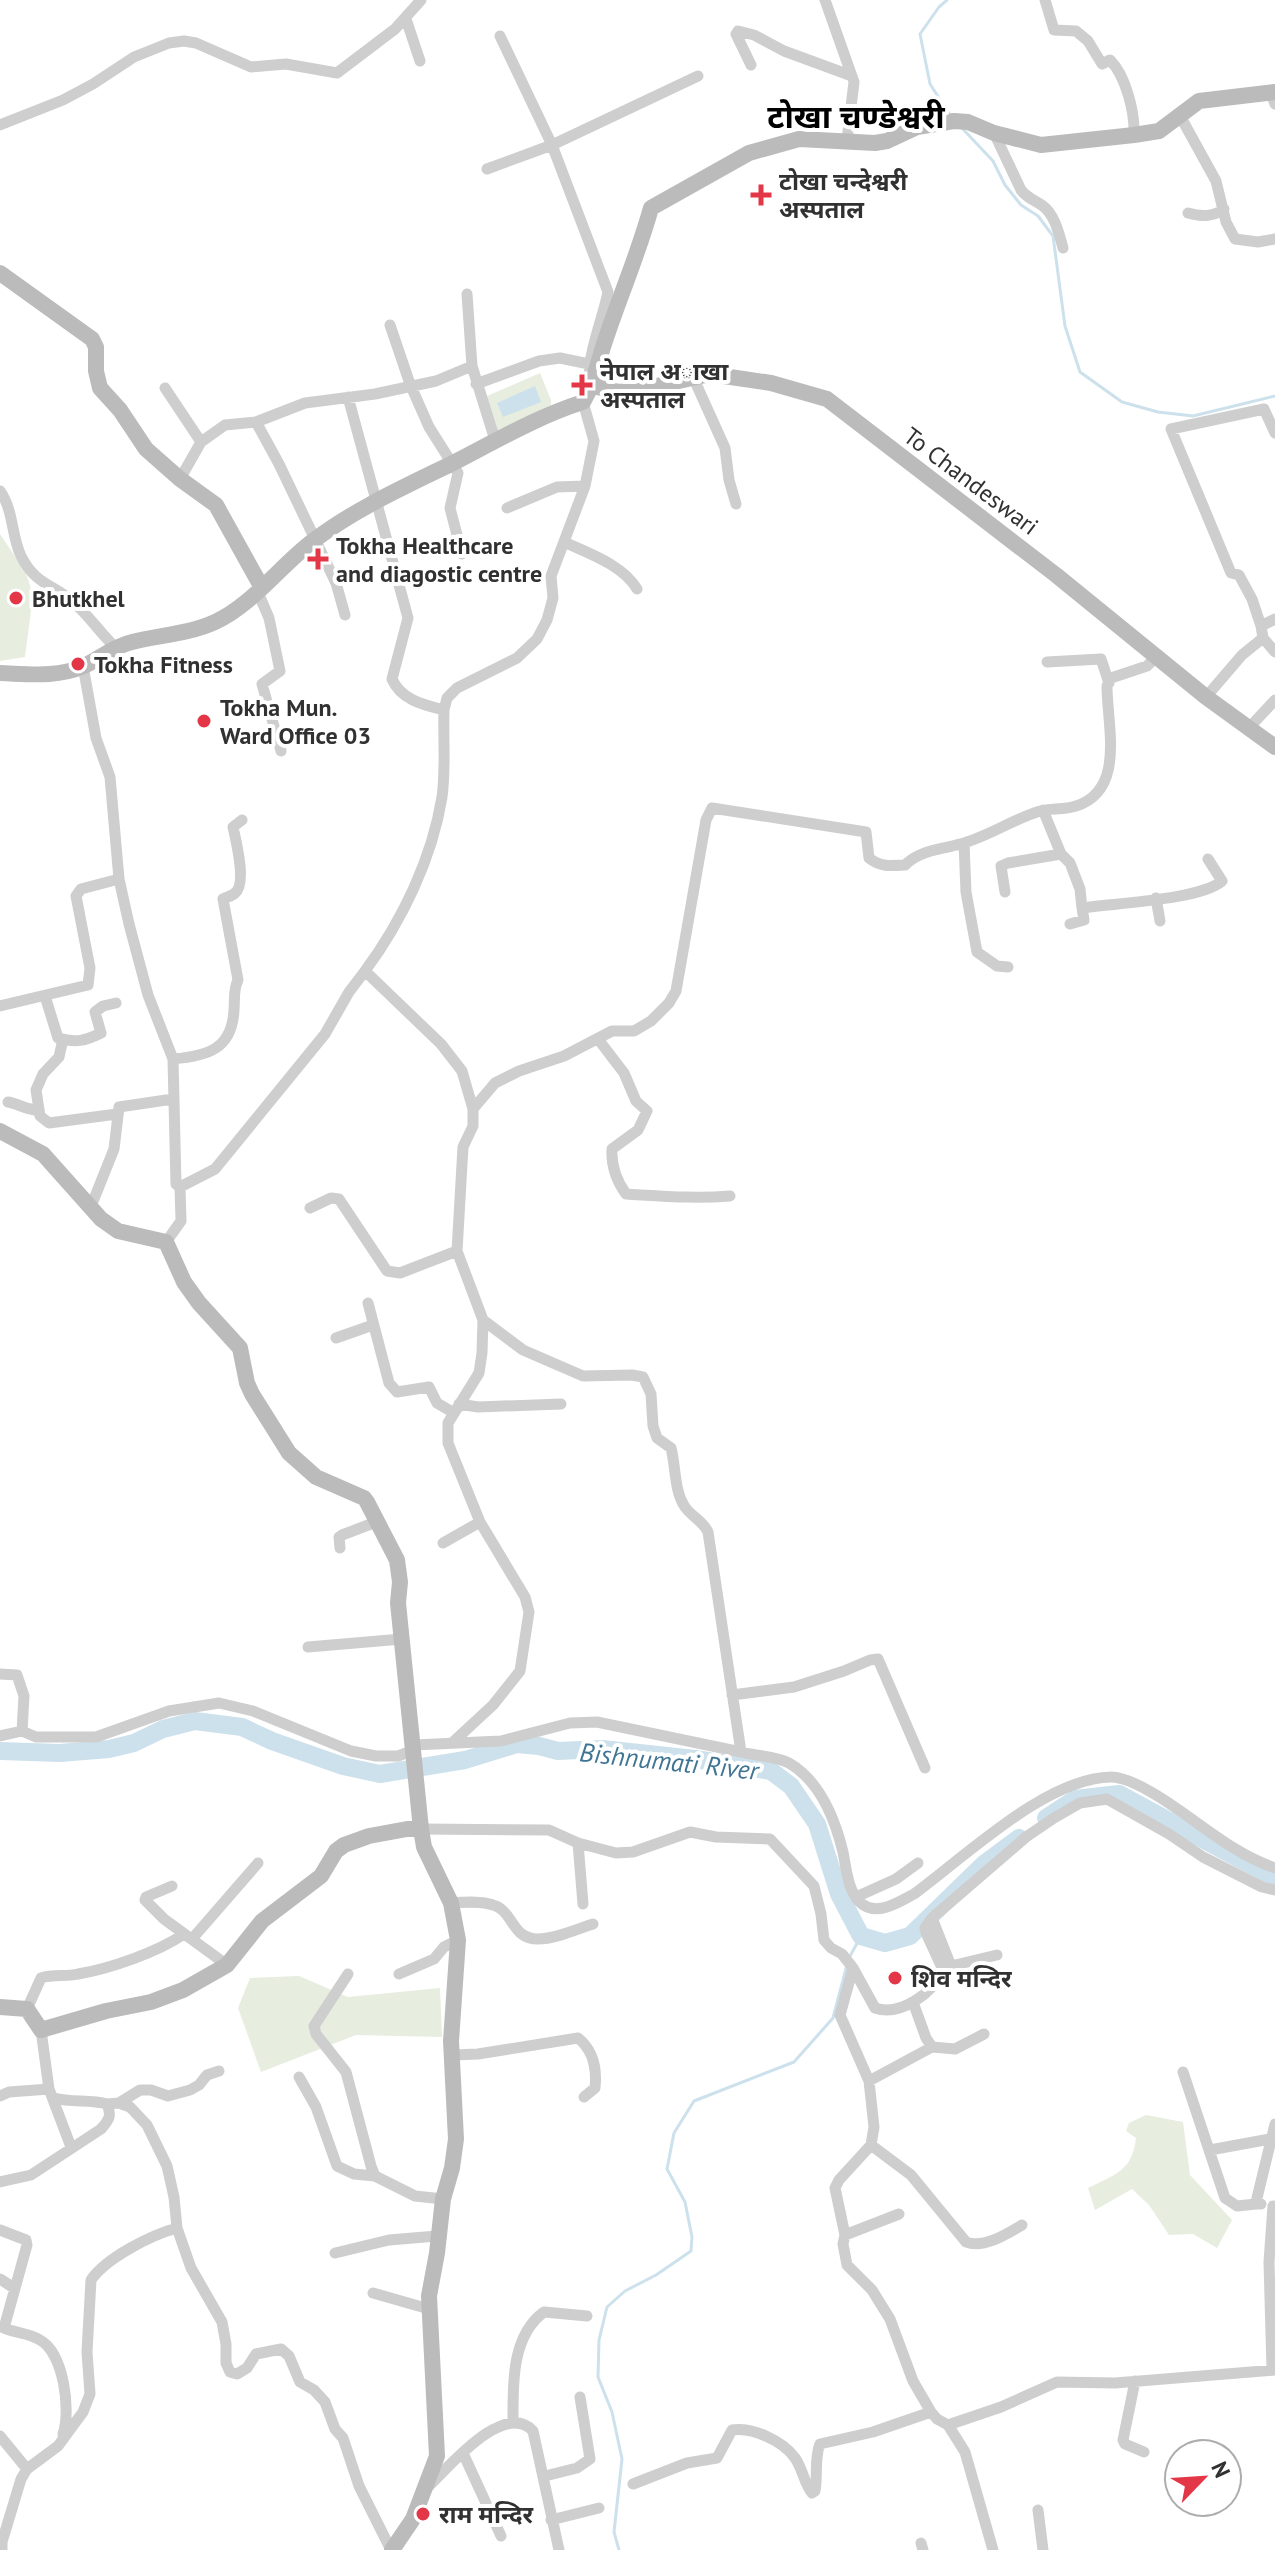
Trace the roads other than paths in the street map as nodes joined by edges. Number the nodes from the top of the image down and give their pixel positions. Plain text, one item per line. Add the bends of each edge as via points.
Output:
1 (421, 0) edge
2 (825, 0) edge
3 (1045, 0) edge
4 (406, 19) junction
5 (500, 36) dead end
6 (420, 61) dead end
7 (751, 65) dead end
8 (698, 76) dead end
9 (852, 76) junction
10 (1274, 96) edge
11 (1177, 117) junction
12 (0, 125) edge
13 (994, 133) junction
14 (1134, 135) junction
15 (847, 140) junction
16 (552, 145) junction
17 (487, 169) dead end
18 (1224, 209) junction
19 (1188, 213) dead end
20 (1275, 239) edge
21 (1063, 248) dead end
22 (0, 273) edge
23 (467, 294) dead end
24 (390, 325) dead end
25 (589, 364) junction
26 (472, 366) junction
27 (693, 377) junction
28 (410, 384) junction
29 (476, 384) junction
30 (593, 386) junction
31 (165, 388) dead end
32 (348, 397) junction
33 (583, 402) junction
34 (256, 422) junction
35 (1275, 433) edge
36 (495, 440) junction
37 (201, 442) junction
38 (453, 463) junction
39 (180, 479) junction
40 (585, 486) junction
41 (0, 491) edge
42 (375, 501) junction
43 (736, 504) dead end
44 (507, 508) dead end
45 (315, 540) junction
46 (564, 542) junction
47 (462, 554) dead end
48 (259, 588) junction
49 (637, 589) dead end
50 (345, 615) dead end
51 (1275, 619) edge
52 (1262, 632) junction
53 (115, 647) junction
54 (1275, 652) edge
55 (1158, 655) junction
56 (1047, 662) dead end
57 (83, 666) junction
58 (0, 673) edge
59 (1109, 683) junction
60 (1206, 697) junction
61 (1275, 700) edge
62 (444, 710) junction
63 (1248, 729) junction
64 (1275, 747) edge
65 (281, 751) dead end
66 (1043, 810) junction
67 (242, 820) dead end
68 (964, 843) junction
69 (1061, 854) junction
70 (1208, 859) dead end
71 (119, 879) junction
72 (1005, 892) dead end
73 (1156, 898) junction
74 (1082, 908) junction
75 (1160, 921) dead end
76 (1070, 924) dead end
77 (1008, 967) dead end
78 (365, 971) junction
79 (45, 996) junction
80 (116, 1003) dead end
81 (0, 1006) edge
82 (63, 1039) junction
83 (598, 1039) junction
84 (173, 1059) junction
85 (173, 1099) junction
86 (8, 1102) dead end
87 (473, 1109) junction
88 (39, 1110) junction
89 (117, 1114) junction
90 (0, 1131) edge
91 (180, 1187) junction
92 (730, 1196) dead end
93 (89, 1207) junction
94 (310, 1208) dead end
95 (166, 1242) junction
96 (457, 1251) junction
97 (368, 1303) dead end
98 (483, 1320) junction
99 (373, 1325) junction
100 (336, 1338) dead end
101 (561, 1404) dead end
102 (456, 1409) junction
103 (376, 1522) junction
104 (480, 1522) junction
105 (443, 1543) dead end
106 (340, 1548) dead end
107 (402, 1639) junction
108 (308, 1647) dead end
109 (0, 1674) edge
110 (732, 1695) junction
111 (22, 1731) junction
112 (0, 1736) edge
113 (452, 1743) junction
114 (414, 1751) junction
115 (741, 1752) junction
116 (925, 1768) dead end
117 (421, 1829) junction
118 (578, 1843) junction
119 (258, 1863) dead end
120 (918, 1863) dead end
121 (1275, 1868) edge
122 (172, 1886) dead end
123 (1275, 1890) edge
124 (856, 1897) junction
125 (451, 1903) junction
126 (583, 1904) dead end
127 (932, 1918) junction
128 (593, 1924) dead end
129 (188, 1937) junction
130 (458, 1940) junction
131 (997, 1955) dead end
132 (227, 1965) junction
133 (853, 1968) junction
134 (348, 1974) dead end
135 (399, 1974) dead end
136 (913, 2002) junction
137 (0, 2007) edge
138 (27, 2009) junction
139 (41, 2030) junction
140 (984, 2034) dead end
141 (932, 2047) junction
142 (453, 2055) junction
143 (219, 2071) dead end
144 (1183, 2072) dead end
145 (299, 2077) dead end
146 (869, 2081) junction
147 (51, 2093) junction
148 (0, 2096) edge
149 (584, 2097) dead end
150 (113, 2104) junction
151 (1275, 2124) edge
152 (1270, 2139) junction
153 (871, 2145) junction
154 (71, 2147) junction
155 (1210, 2150) junction
156 (375, 2176) junction
157 (0, 2182) edge
158 (443, 2199) junction
159 (1256, 2204) junction
160 (1274, 2206) edge
161 (899, 2214) dead end
162 (1022, 2225) dead end
163 (177, 2228) junction
164 (0, 2230) edge
165 (845, 2235) junction
166 (437, 2236) junction
167 (335, 2253) dead end
168 (0, 2279) edge
169 (14, 2288) junction
170 (373, 2293) dead end
171 (1273, 2294) edge
172 (429, 2309) junction
173 (587, 2316) dead end
174 (1274, 2370) edge
175 (1135, 2381) junction
176 (580, 2397) dead end
177 (931, 2412) junction
178 (513, 2421) junction
179 (948, 2425) junction
180 (0, 2436) edge
181 (58, 2446) junction
182 (1144, 2452) dead end
183 (463, 2453) junction
184 (27, 2469) junction
185 (545, 2476) junction
186 (633, 2484) dead end
187 (425, 2490) junction
188 (599, 2508) dead end
189 (1038, 2510) dead end
190 (551, 2520) junction
191 (501, 2536) dead end
192 (1, 2544) edge
193 (392, 2550) edge
194 (559, 2550) edge
195 (993, 2550) edge
196 (1043, 2550) edge

1 - 4 street
2 - 9 street
3 - 14 street via 1054,30 1076,31 1102,64 1114,63 1124,84
4 - 6 street
4 - 12 street via 337,73 286,64 251,67 208,47 169,43 134,57 63,100
5 - 16 street
7 - 9 street via 738,31
8 - 16 street
9 - 15 street
10 - 11 street via 1199,101
11 - 14 street via 1159,131
11 - 18 street via 1216,181
13 - 14 street via 1041,145
13 - 15 street via 968,122 942,123 887,141
13 - 21 street via 1021,190 1050,215
15 - 30 street via 799,139 749,153 651,208
16 - 17 street
16 - 25 street via 608,292
18 - 19 street via 1215,215
18 - 20 street via 1235,239
22 - 39 street via 92,339 100,388 146,449
23 - 26 street
24 - 28 street
25 - 29 street via 549,359
25 - 30 street
26 - 28 street via 436,381
26 - 29 street
27 - 30 street, To Chandeswari via 631,391
27 - 43 street via 725,448
27 - 55 street, To Chandeswari via 710,374 771,383 827,399
28 - 32 street
28 - 38 street
29 - 36 street
30 - 33 street
31 - 37 street
32 - 34 street via 305,403
32 - 42 street
33 - 36 street
33 - 40 street via 594,441
34 - 37 street via 225,425
34 - 45 street
35 - 52 street via 1264,409 1171,429 1231,573 1239,575 1252,599
36 - 38 street
37 - 39 street
38 - 42 street
38 - 47 street via 458,473 450,508
39 - 48 street via 216,505
40 - 44 street via 557,487
40 - 46 street
41 - 53 street via 31,570 72,601
42 - 45 street
42 - 62 street via 408,618 392,679 403,695
45 - 48 street
45 - 50 street
46 - 49 street via 599,558
46 - 62 street via 551,576 547,620 537,639 517,658 457,688
48 - 53 street via 215,622
48 - 65 street via 280,671 262,684
51 - 52 street
52 - 54 street
52 - 60 street
53 - 57 street
55 - 59 street via 1147,666
55 - 60 street, To Chandeswari
56 - 59 street via 1101,659
57 - 58 street via 54,675
57 - 71 street via 96,738 110,777
59 - 66 street via 1110,770 1101,791 1080,805
60 - 63 street, To Chandeswari
61 - 63 street
62 - 78 street via 438,816 409,900
63 - 64 street, To Chandeswari
66 - 68 street
66 - 69 street
67 - 84 street via 233,827 240,887 223,899 238,980 233,1026 227,1040 213,1049
68 - 77 street via 977,952
68 - 83 street via 915,855 905,865 885,866 869,858 866,832 712,808 676,991 651,1021 634,1031 612,1031
69 - 72 street via 1001,866
69 - 74 street via 1070,863
70 - 73 street via 1221,883 1196,894
71 - 79 street via 81,889 76,896 90,968 88,985
71 - 84 street via 148,995
73 - 74 street
73 - 75 street
74 - 76 street via 1084,920
78 - 87 street via 441,1044 462,1071
78 - 91 street via 325,1034 215,1169
79 - 81 street
79 - 82 street via 58,1038
80 - 82 street via 95,1012 101,1033 85,1041
82 - 88 street via 59,1057 36,1090
83 - 87 street via 495,1083
83 - 92 street via 647,1111 638,1130 612,1149 618,1183 626,1194
84 - 85 street
85 - 89 street via 119,1107
85 - 91 street via 174,1174
86 - 88 street
87 - 96 street via 473,1126 463,1147
88 - 89 street via 49,1123
89 - 93 street via 114,1149
90 - 93 street via 43,1154
91 - 95 street via 181,1221
93 - 95 street via 118,1231
94 - 96 street via 339,1199 392,1273
95 - 103 street via 184,1282 240,1348 247,1383 289,1453 316,1477 364,1498
96 - 98 street
97 - 99 street
98 - 102 street via 479,1373
98 - 110 street via 540,1360 583,1376 643,1377 653,1426 657,1438 671,1448 684,1506 708,1532
99 - 100 street
99 - 102 street via 389,1383 397,1392 429,1387 437,1403
101 - 102 street
102 - 104 street via 448,1423 448,1443
103 - 106 street via 339,1537
103 - 107 street via 397,1560
104 - 105 street
104 - 113 street via 529,1612 520,1671
107 - 108 street
107 - 114 street
109 - 111 street via 17,1675 24,1696
110 - 115 street
110 - 116 street via 794,1687 878,1659
111 - 112 street
111 - 114 street via 36,1737 96,1737 169,1711 219,1703 253,1711 351,1751 398,1756
113 - 114 street
113 - 115 street via 501,1741 570,1723 597,1722
114 - 117 street
115 - 124 street via 788,1762 821,1796 834,1818
117 - 118 street via 549,1830
117 - 125 street
117 - 132 street via 344,1845 321,1876 262,1921
118 - 126 street
118 - 133 street via 616,1853 690,1832 770,1839 814,1886 824,1940
119 - 129 street
120 - 124 street
121 - 124 street via 1237,1851 1150,1791 1111,1777 1070,1785 1029,1807 895,1904 866,1907
122 - 129 street via 145,1900
123 - 127 street via 1203,1857 1107,1799 1080,1803 1026,1837
125 - 128 street via 496,1906 520,1933 536,1940
125 - 130 street
127 - 131 street via 951,1966
127 - 136 street via 926,1933 943,1970 939,1981
129 - 132 street
129 - 138 street via 77,1975 41,1978
130 - 135 street via 434,1959
130 - 142 street
132 - 139 street via 151,2002
133 - 136 street via 875,2008
133 - 146 street via 840,2015
134 - 156 street via 314,2026 346,2072
136 - 141 street
137 - 138 street
138 - 139 street
139 - 147 street
140 - 141 street via 955,2049
141 - 146 street
142 - 149 street via 578,2038 594,2060 597,2075 595,2088
142 - 158 street via 456,2139
143 - 150 street via 190,2090 168,2096 140,2090
144 - 155 street
145 - 156 street via 337,2166
146 - 153 street
147 - 148 street
147 - 150 street via 64,2101
147 - 154 street
150 - 154 street via 101,2129
150 - 163 street via 130,2107 147,2125 167,2166
151 - 152 street
152 - 155 street
152 - 159 street
153 - 162 street via 911,2175 966,2242 980,2243
153 - 165 street via 835,2188
154 - 157 street via 31,2175
155 - 159 street via 1225,2198 1237,2206
156 - 158 street via 415,2196
158 - 166 street
159 - 160 street
160 - 171 street via 1269,2262
161 - 165 street
163 - 181 street via 150,2236 97,2270 91,2280 90,2394
163 - 193 street via 191,2268 222,2322 230,2372 247,2368 256,2354 281,2349 289,2356 300,2382 325,2402
164 - 169 street via 26,2240
165 - 177 street via 847,2265 890,2319
166 - 167 street
166 - 172 street
168 - 169 street
169 - 181 street via 4,2328 42,2340 64,2385 67,2421
170 - 172 street
171 - 174 street
172 - 187 street via 437,2456
173 - 178 street via 544,2312 534,2319 513,2371
174 - 175 street
175 - 179 street via 1057,2382
175 - 182 street via 1123,2440
176 - 185 street via 590,2459
177 - 179 street
177 - 186 street via 820,2444 812,2493 796,2459 783,2446 736,2429 717,2458 687,2463
178 - 183 street via 478,2438
178 - 185 street via 533,2431
179 - 195 street via 965,2452
180 - 184 street
181 - 184 street
183 - 187 street
183 - 191 street
184 - 192 street
185 - 190 street
187 - 193 street
188 - 190 street
189 - 196 street
190 - 194 street

